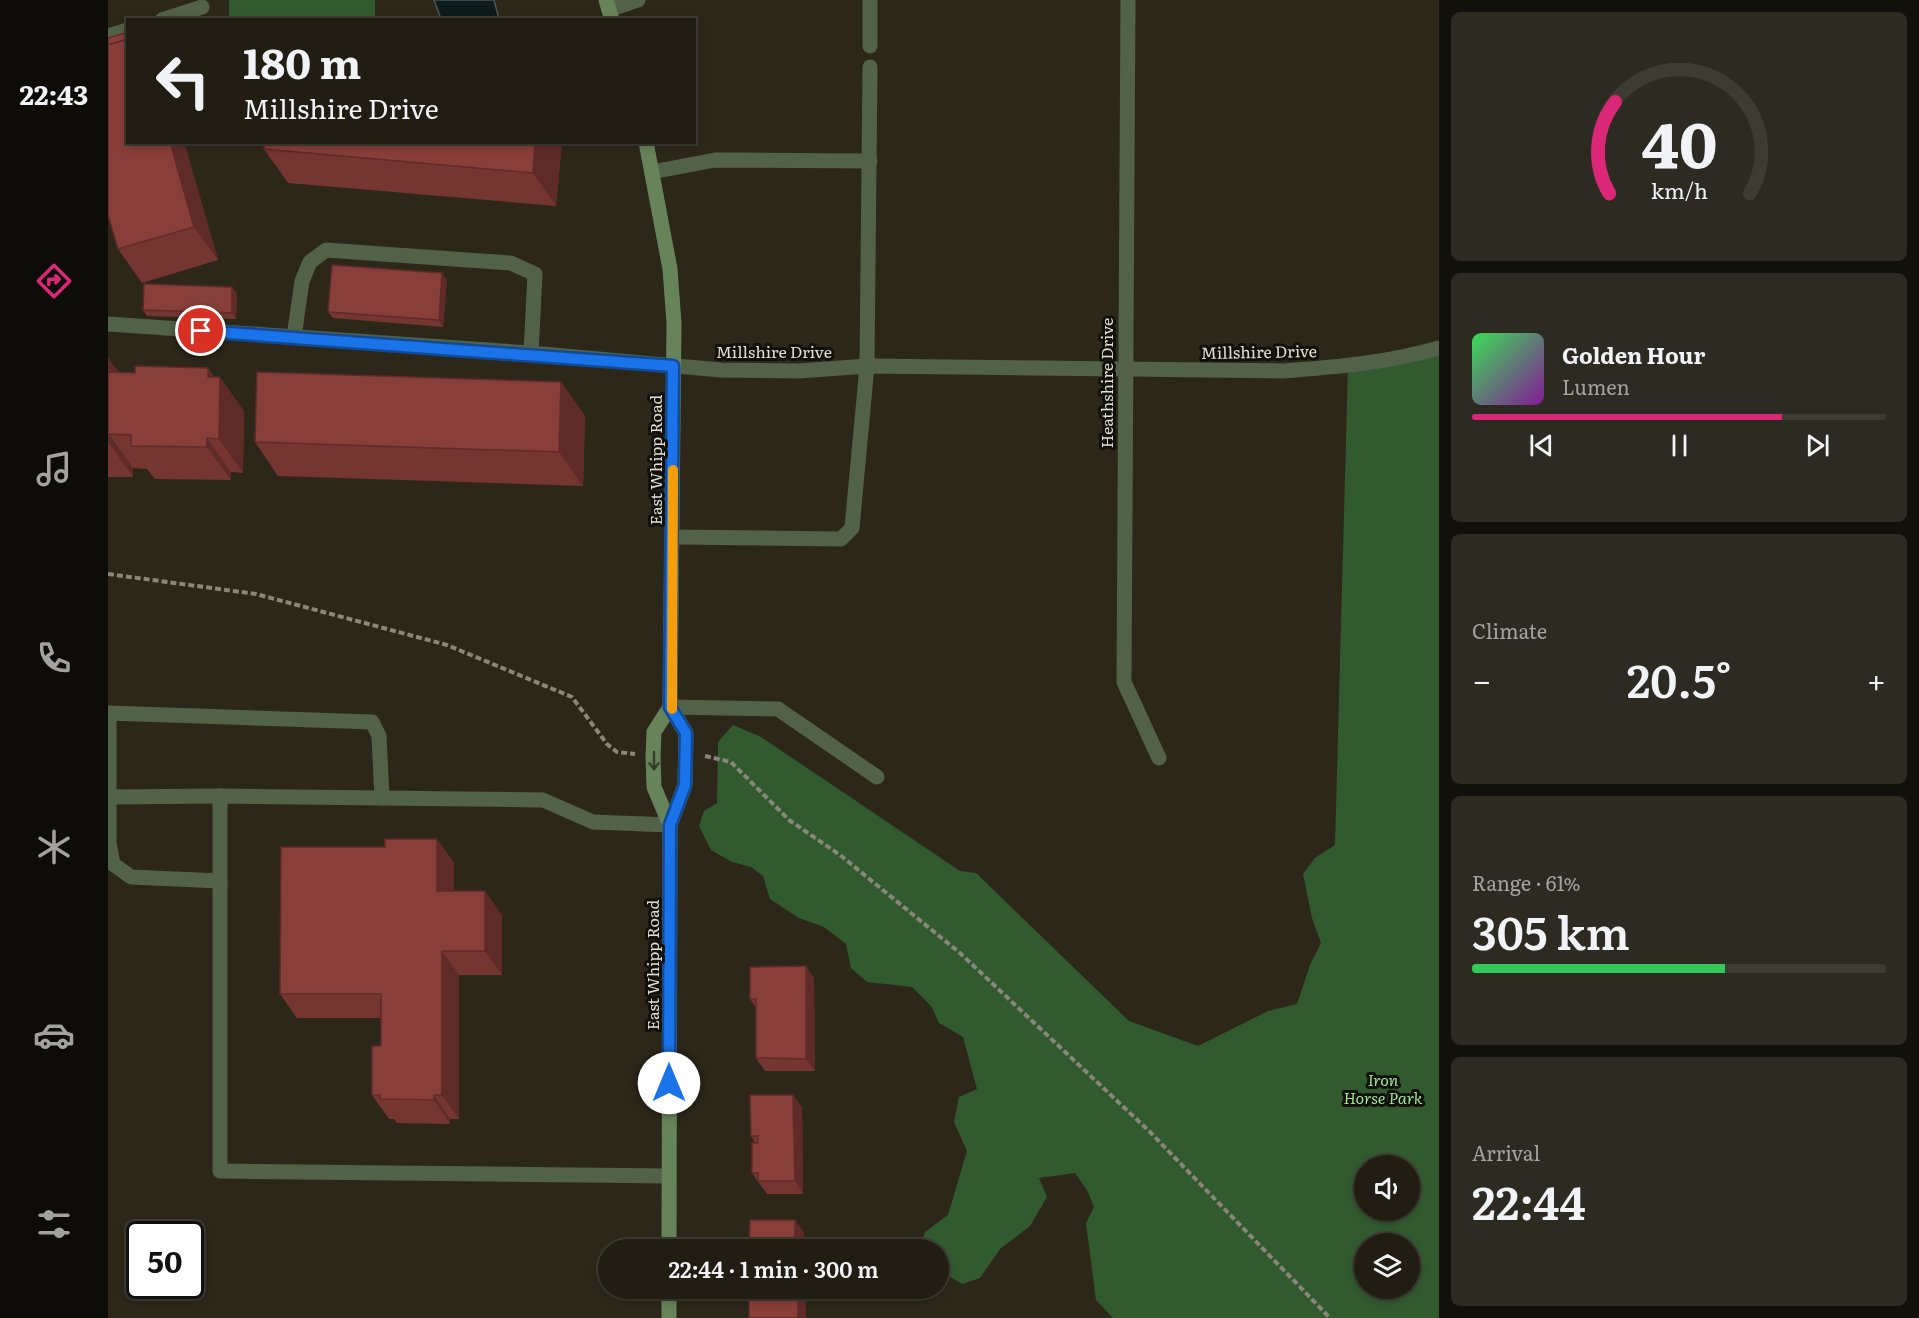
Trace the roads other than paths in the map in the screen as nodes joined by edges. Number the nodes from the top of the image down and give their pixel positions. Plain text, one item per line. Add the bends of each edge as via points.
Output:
1 (638, 0) edge
2 (870, 0) edge
3 (1128, 0) edge
4 (202, 7) dead end
5 (609, 10) edge
6 (168, 18) edge
7 (126, 31) edge
8 (108, 36) edge
9 (870, 46) dead end
10 (870, 66) dead end
11 (646, 144) edge
12 (870, 161) junction
13 (652, 172) junction
14 (108, 324) edge
15 (294, 337) junction
16 (1439, 348) edge
17 (531, 353) junction
18 (673, 366) junction
19 (867, 366) junction
20 (1124, 369) junction
21 (673, 537) junction
22 (670, 707) junction
23 (1159, 758) dead end
24 (877, 777) dead end
25 (220, 796) junction
26 (108, 797) edge
27 (382, 798) junction
28 (670, 825) junction
29 (220, 881) junction
30 (669, 1176) junction
31 (669, 1239) edge
32 (669, 1299) edge
33 (669, 1318) edge

1 - 5 street
2 - 9 street
3 - 20 street, Heathshire Drive
4 - 6 street
7 - 8 street
10 - 12 street
11 - 13 main road, East Whipp Road
12 - 13 street via 715,160
12 - 19 street
13 - 18 main road, East Whipp Road via 670,269
14 - 15 street, Millshire Drive
15 - 17 street, Millshire Drive
15 - 17 street via 302,281 310,262 326,250 511,263 535,274
16 - 20 street, Millshire Drive via 1348,367 1283,371
17 - 18 street, Millshire Drive
18 - 19 street, Millshire Drive via 799,372
18 - 21 main road, East Whipp Road
19 - 20 street, Millshire Drive
19 - 21 street via 852,528 841,539
20 - 23 street, Heathshire Drive via 1124,682
21 - 22 main road, East Whipp Road
22 - 24 street via 778,709
22 - 28 main road, East Whipp Road via 686,733 685,785
22 -> 28 main road, East Whipp Road via 654,732 653,757 654,787
25 - 26 street
25 - 27 street
25 - 29 street
26 - 27 street via 109,713 372,722 379,736
26 - 29 street via 109,843 114,864 131,877
27 - 28 street via 543,800 592,822
28 - 30 main road, East Whipp Road
29 - 30 street via 220,1171
30 - 31 main road, East Whipp Road
32 - 33 main road

